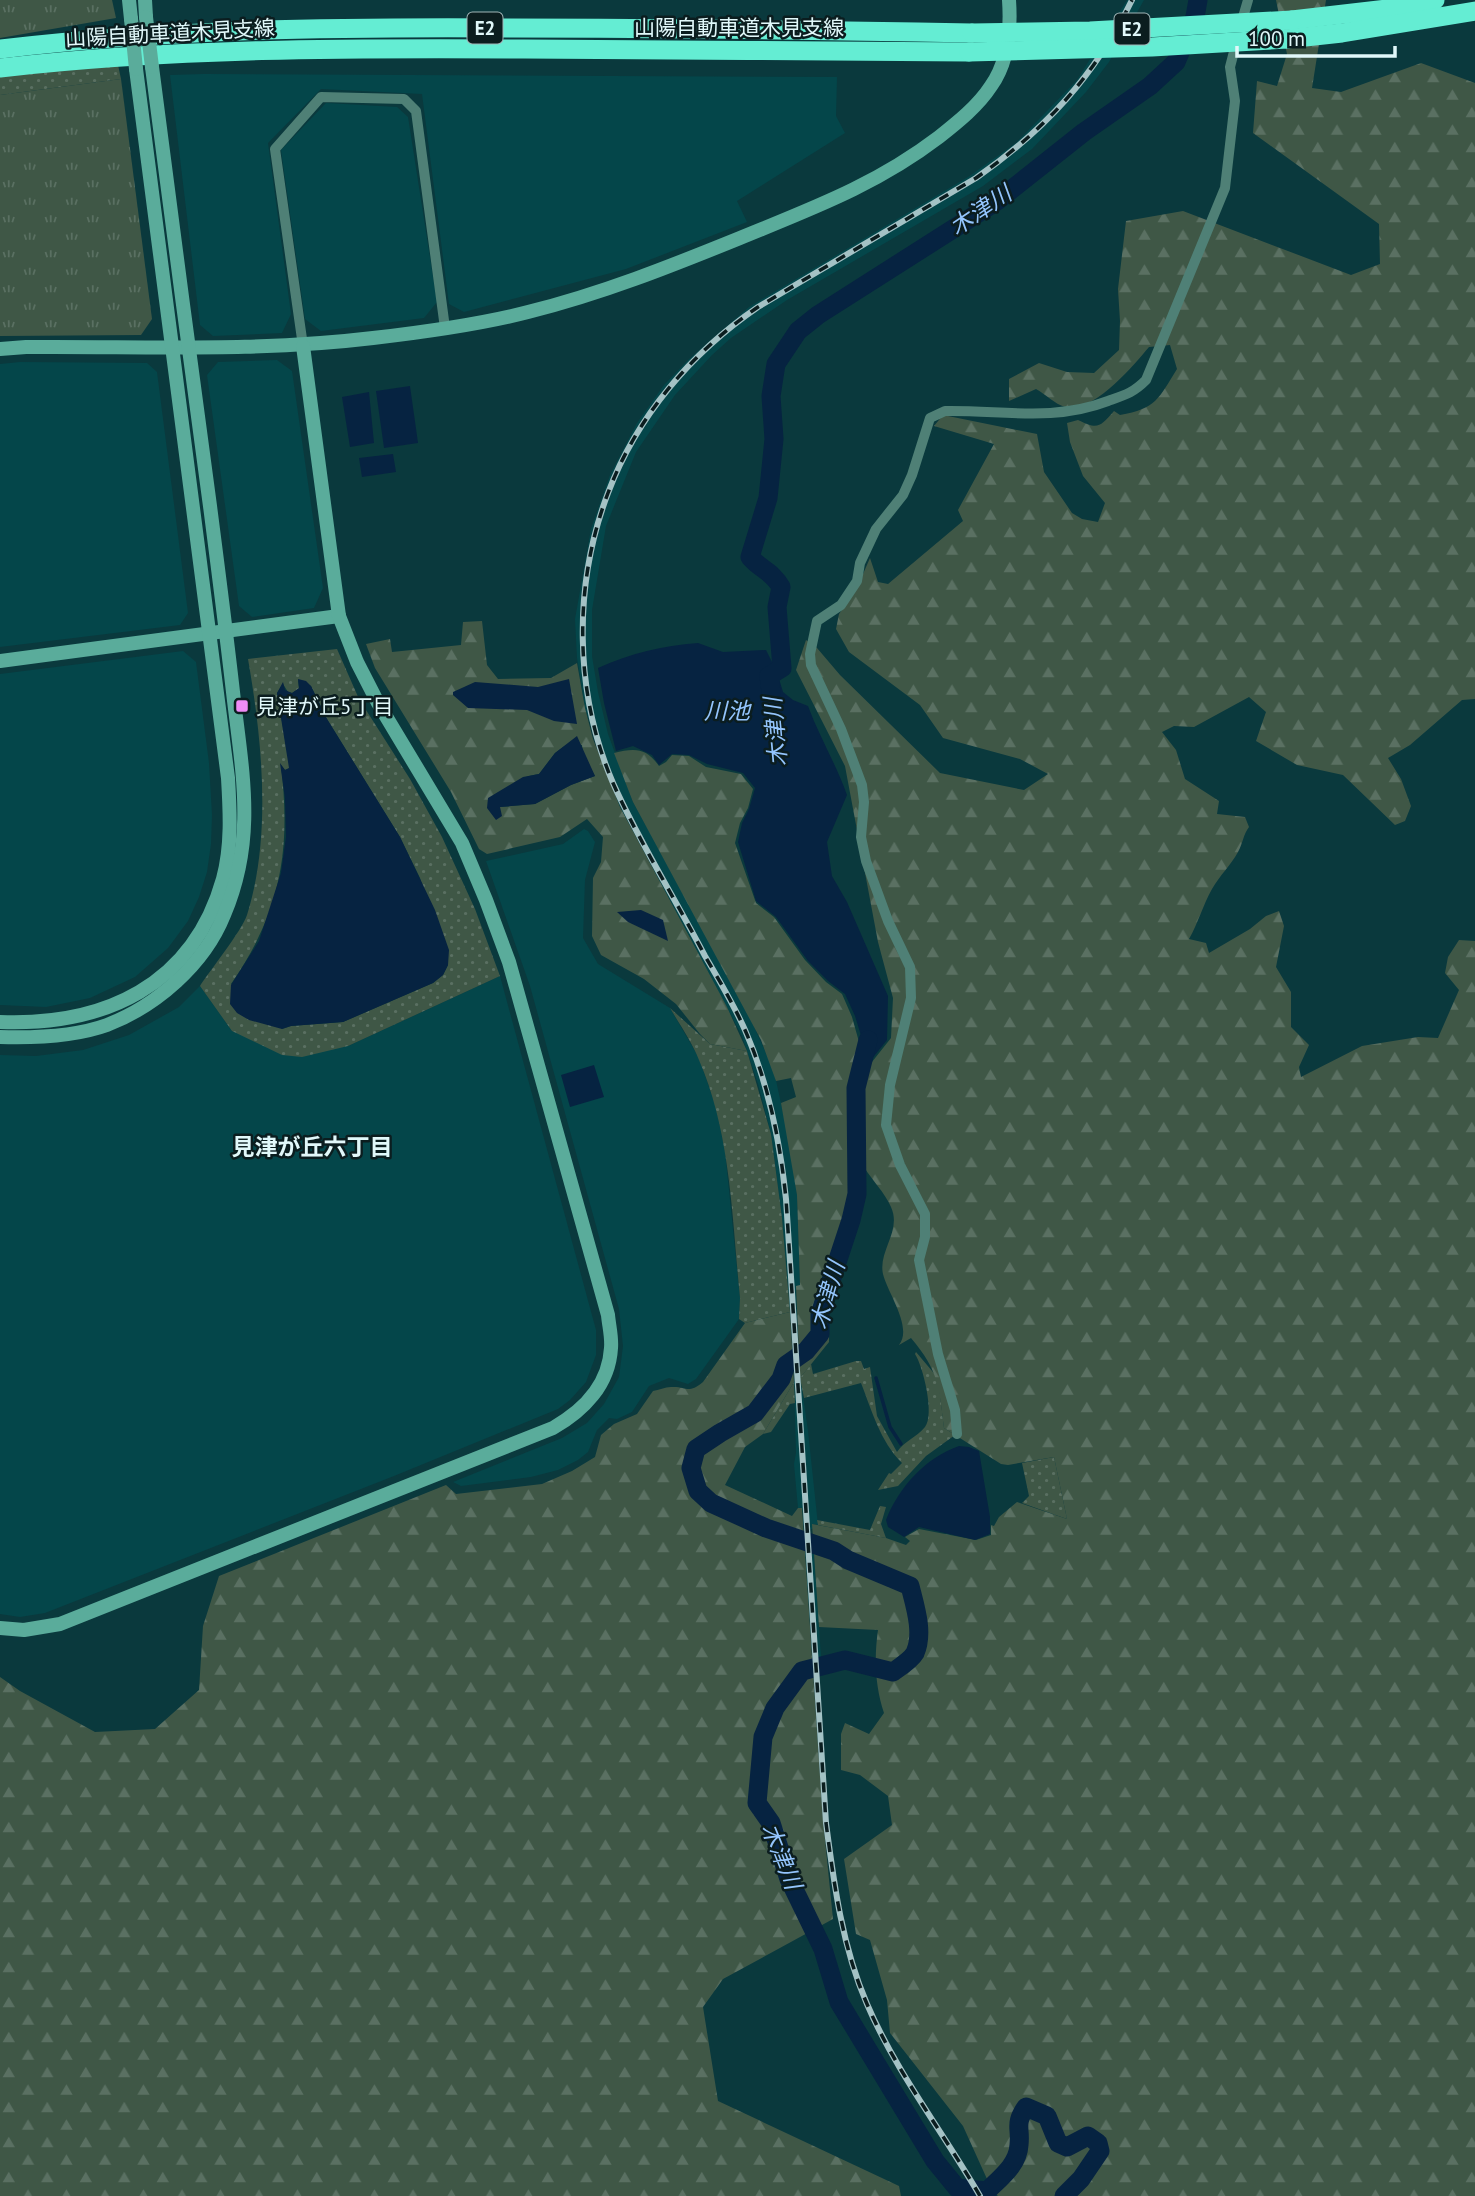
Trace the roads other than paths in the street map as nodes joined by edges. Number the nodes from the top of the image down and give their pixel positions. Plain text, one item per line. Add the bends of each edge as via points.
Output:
1 (129, 0) edge
2 (145, 0) edge
3 (1009, 0) edge
4 (1248, 0) edge
5 (1435, 0) edge
6 (1475, 11) edge
7 (139, 18) junction
8 (1289, 29) junction
9 (970, 42) junction
10 (0, 49) edge
11 (0, 68) edge
12 (445, 328) junction
13 (171, 346) junction
14 (303, 346) junction
15 (188, 347) junction
16 (0, 349) edge
17 (339, 616) junction
18 (226, 632) junction
19 (208, 634) junction
20 (0, 660) edge
21 (0, 1022) edge
22 (0, 1037) edge
23 (957, 1434) dead end
24 (0, 1628) edge

1 - 7 street
2 - 7 street
3 - 12 street via 1004,60 993,85 947,131 877,179 700,255 596,292 529,312
4 - 23 street via 1230,67 1235,101 1225,188 1146,380 1134,392 1063,414 945,411 930,418 903,495 876,529 857,581 841,606 817,621 810,654 862,785 861,837 866,861 910,967 911,998 890,1085 886,1125 900,1166 925,1214 919,1260
5 - 8 highway, 山陽自動車道木見支線 / E2
6 - 8 highway, 山陽自動車道木見支線 / E2 via 1384,27
7 - 13 street, bridge via 136,68
7 - 15 street, bridge via 152,67
8 - 9 highway, 山陽自動車道木見支線 / E2, bridge via 1104,30
9 - 10 highway, 山陽自動車道木見支線 / E2 via 687,28 366,27 194,32
9 - 11 highway, 山陽自動車道木見支線 / E2 via 195,51
12 - 14 street
12 - 14 street via 416,111 404,99 321,97 275,149
13 - 15 street
13 - 16 street
13 - 19 street
14 - 15 street
14 - 17 street
15 - 18 street
17 - 18 street
17 - 24 street via 378,703 462,843 509,962 608,1315 611,1346 607,1371 581,1409 552,1427 60,1624 24,1630
18 - 19 street
18 - 22 street via 246,812 236,881 208,946 161,994 106,1025 31,1038
19 - 20 street
19 - 21 street via 228,778 229,846 223,878 196,940 156,982 98,1012 33,1023

